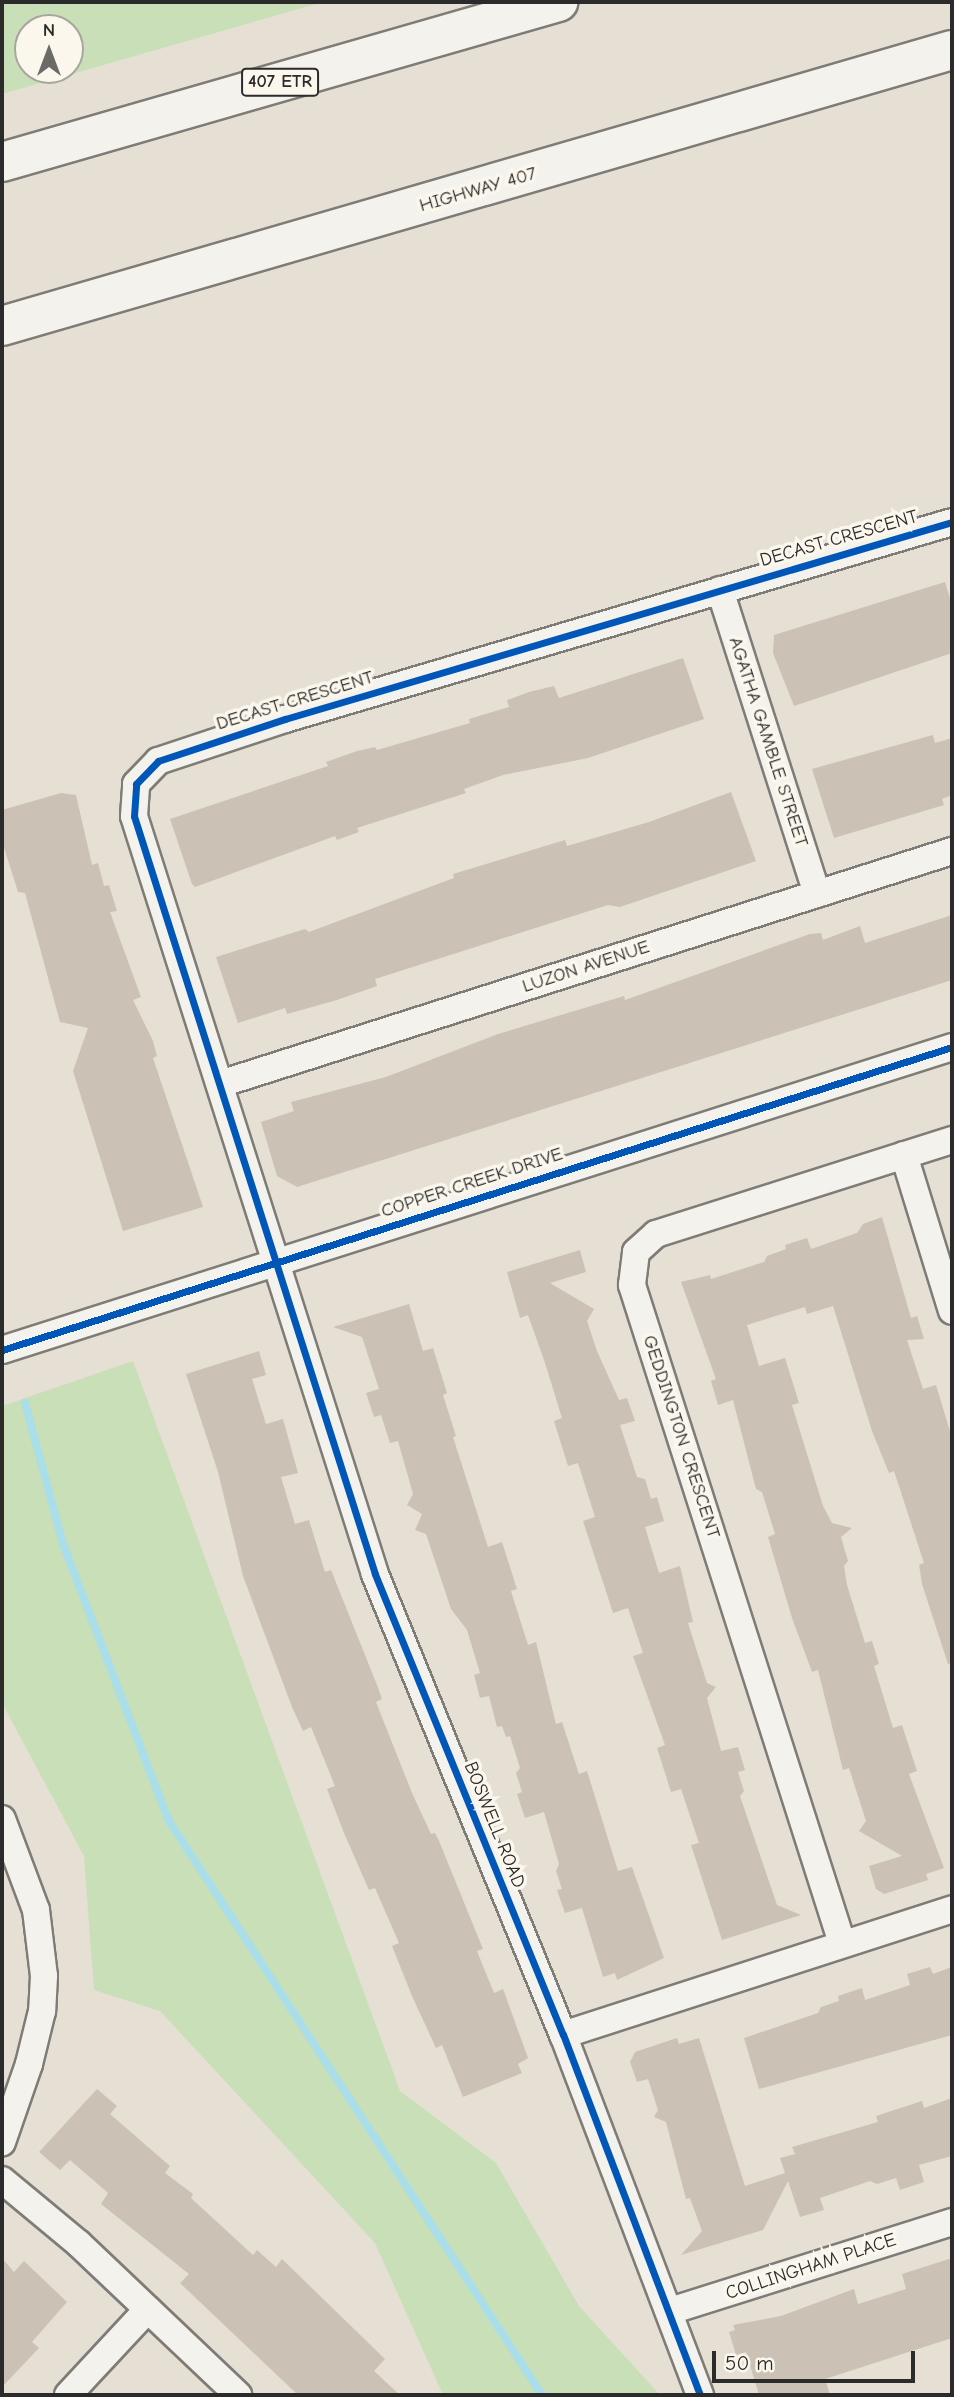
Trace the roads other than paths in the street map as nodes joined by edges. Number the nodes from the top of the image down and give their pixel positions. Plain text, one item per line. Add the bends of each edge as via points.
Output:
1 (558, 2) edge
2 (952, 50) edge
3 (2, 162) edge
4 (2, 326) edge
5 (952, 522) edge
6 (720, 590) junction
7 (952, 851) edge
8 (817, 894) junction
9 (952, 1046) edge
10 (219, 1084) junction
11 (952, 1140) edge
12 (904, 1155) junction
13 (276, 1261) junction
14 (952, 1311) edge
15 (2, 1350) edge
16 (2, 1819) edge
17 (952, 1909) edge
18 (842, 1943) junction
19 (563, 2035) junction
20 (2, 2142) edge
21 (2, 2180) edge
22 (952, 2222) edge
23 (148, 2309) junction
24 (670, 2311) junction
25 (68, 2395) edge
26 (238, 2395) edge
27 (700, 2395) edge

1 - 3 highway, 407 ETR
2 - 4 highway, HIGHWAY 407
5 - 6 street, DECAST CRESCENT
6 - 8 street, AGATHA GAMBLE STREET
6 - 10 street, DECAST CRESCENT via 158,761 136,784 134,816
7 - 8 street, LUZON AVENUE
8 - 10 street, LUZON AVENUE
9 - 13 street, COPPER CREEK DRIVE
10 - 13 street, DECAST CRESCENT
11 - 12 street, GEDDINGTON CRESCENT
12 - 14 street
12 - 18 street, GEDDINGTON CRESCENT via 656,1234 636,1252 632,1285
13 - 15 street, COPPER CREEK DRIVE
13 - 19 street, BOSWELL ROAD via 331,1447 375,1574
16 - 20 street via 36,1910 44,1976 42,2011 29,2064
17 - 18 street
18 - 19 street
19 - 24 street, BOSWELL ROAD
21 - 23 street
22 - 24 street, COLLINGHAM PLACE
23 - 25 street
23 - 26 street
24 - 27 street, BOSWELL ROAD

